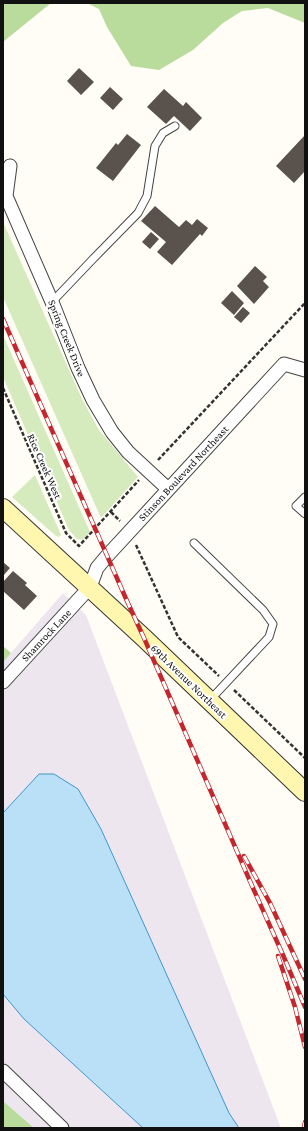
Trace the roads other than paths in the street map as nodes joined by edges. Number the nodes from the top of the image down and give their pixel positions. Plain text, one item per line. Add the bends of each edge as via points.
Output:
1 (175, 126) dead end
2 (10, 166) dead end
3 (52, 302) junction
4 (305, 370) edge
5 (168, 489) junction
6 (305, 497) edge
7 (3, 508) edge
8 (305, 514) edge
9 (194, 543) dead end
10 (90, 587) junction
11 (3, 682) edge
12 (210, 700) junction
13 (305, 792) edge
14 (3, 1071) edge
15 (62, 1128) edge

1 - 3 lane via 163,133 155,146 147,196 138,213
2 - 3 street, Spring Creek Drive via 6,196
3 - 5 street, Spring Creek Drive via 78,368 112,432 128,452
4 - 5 street, Stinson Boulevard Northeast via 284,364
5 - 10 street, Stinson Boulevard Northeast via 98,568
6 - 8 lane via 296,506
7 - 10 street, 69th Avenue Northeast
9 - 12 lane via 263,610 273,624 269,637
10 - 11 street, Shamrock Lane
10 - 12 street, 69th Avenue Northeast
12 - 13 street, 69th Avenue Northeast
14 - 15 street

